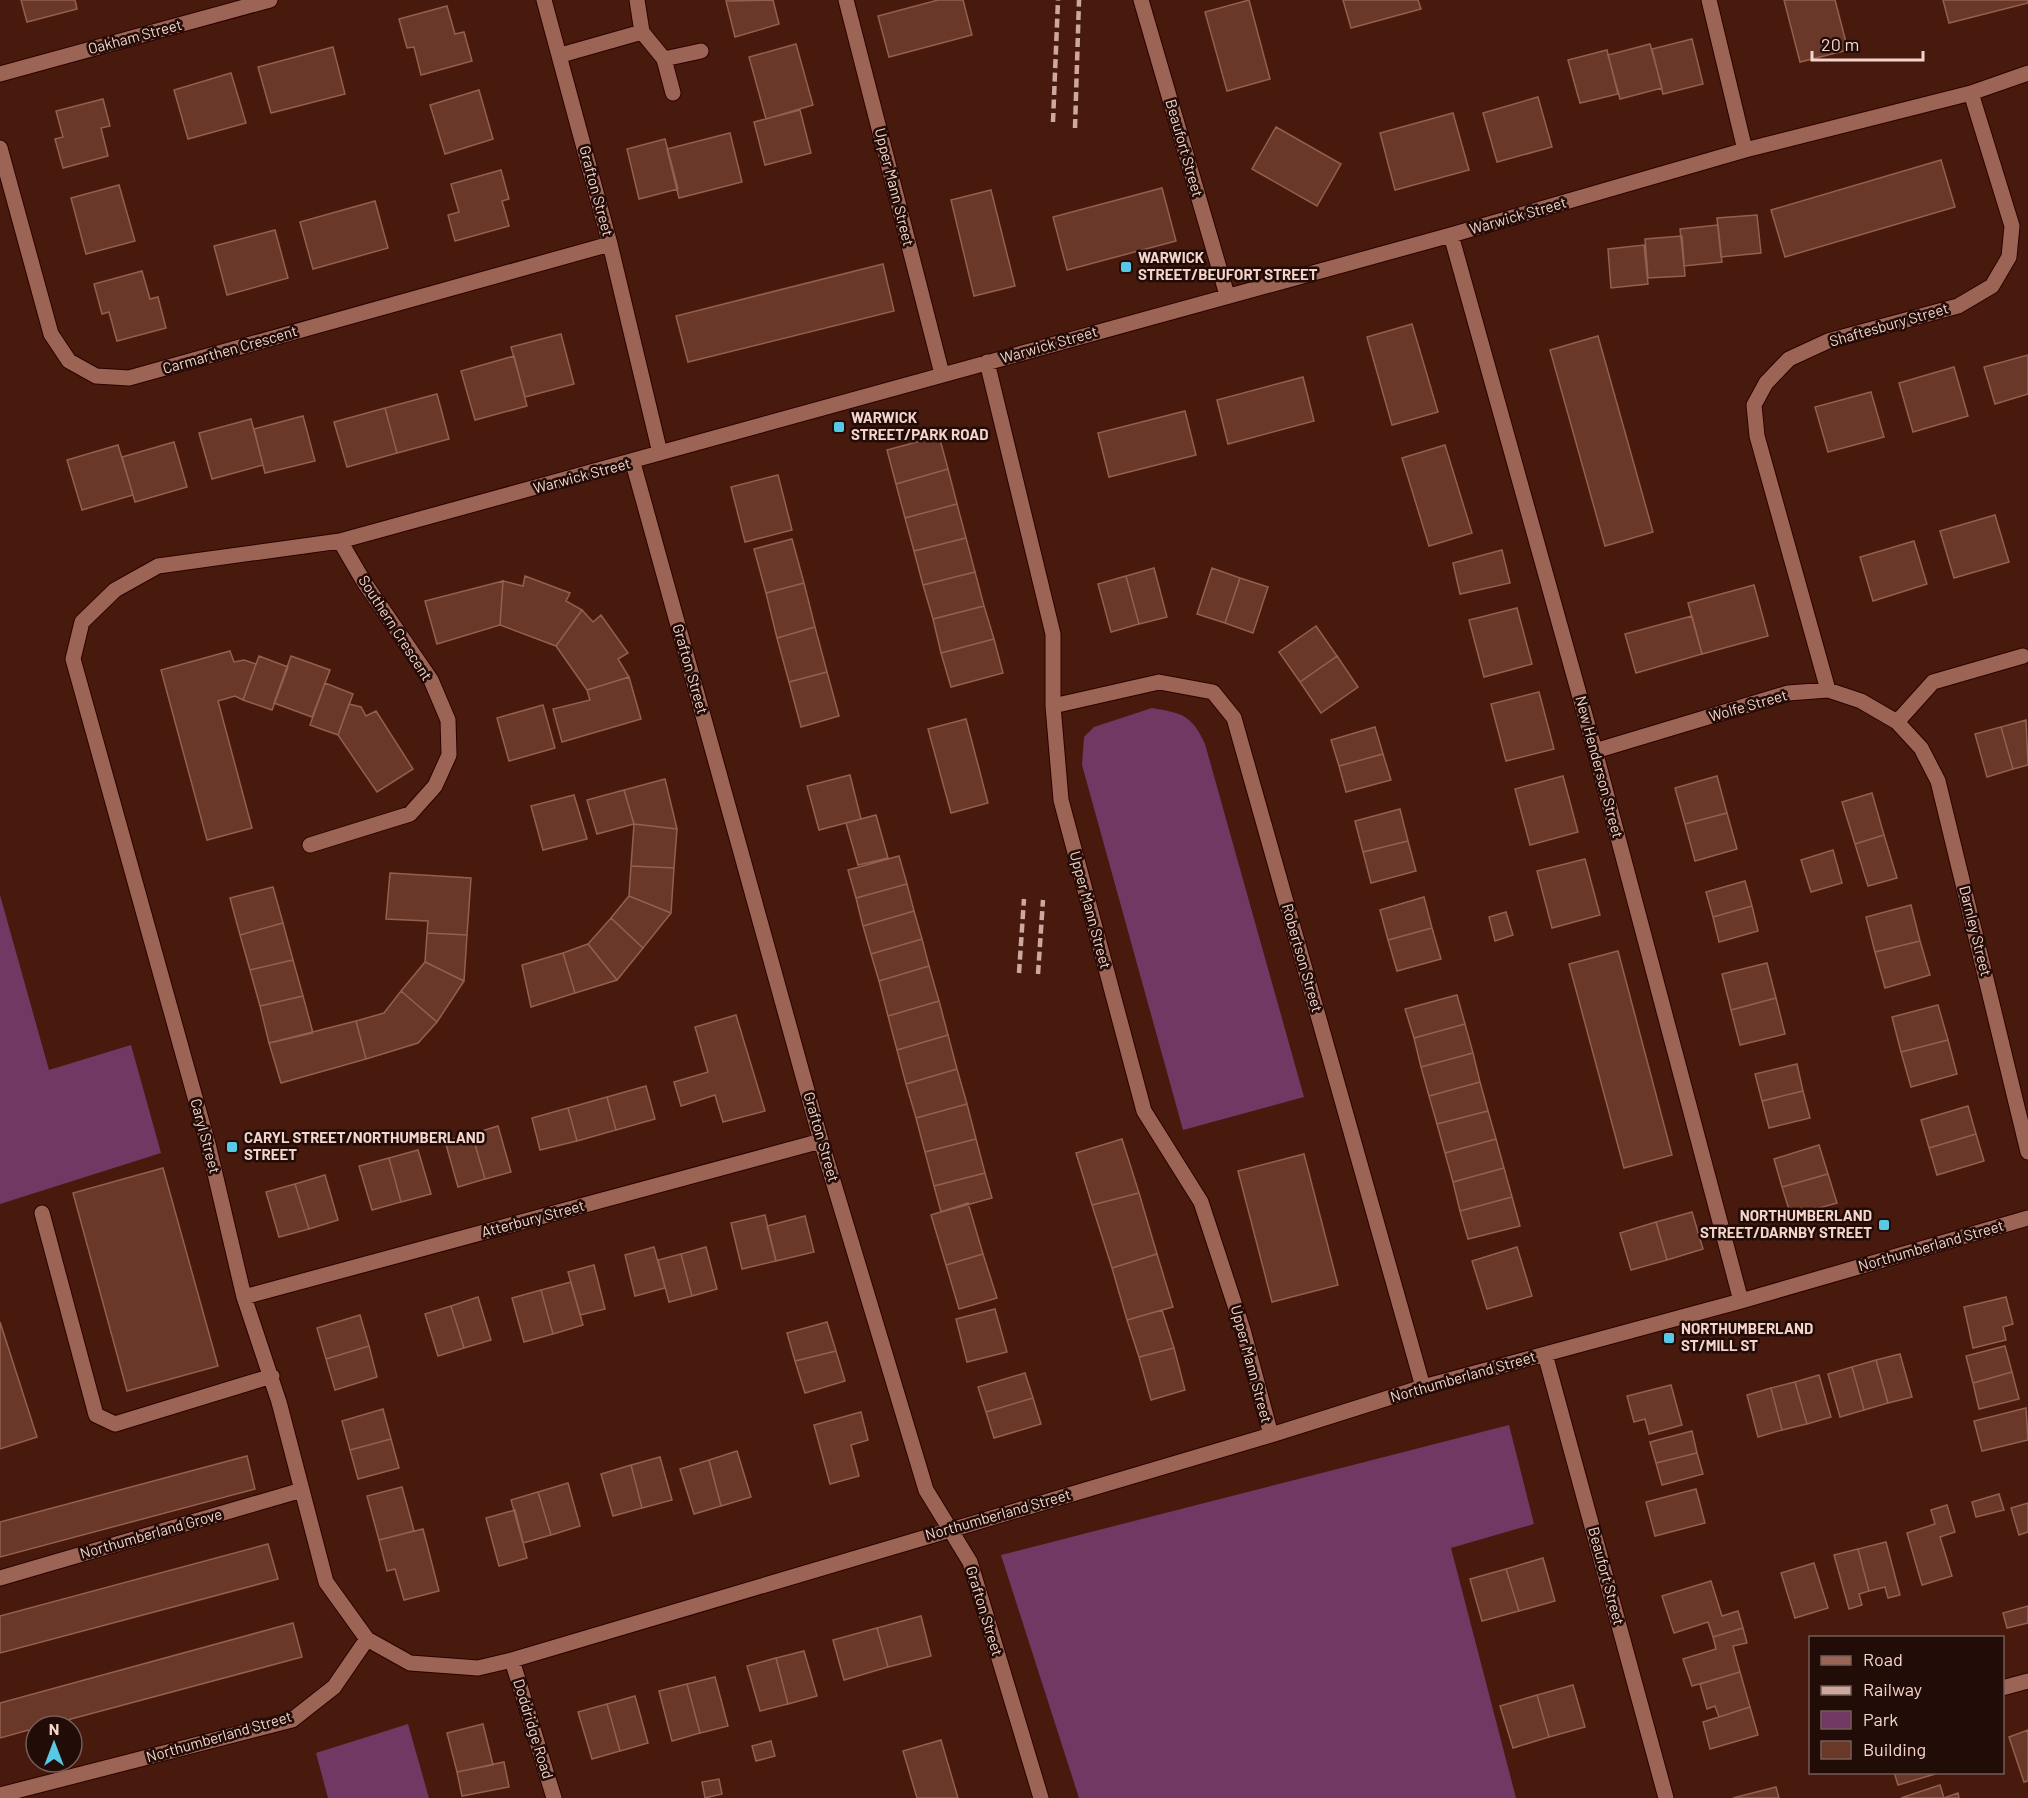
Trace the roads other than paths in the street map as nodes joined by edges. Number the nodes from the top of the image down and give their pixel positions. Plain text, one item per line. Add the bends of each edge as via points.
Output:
1 (270, 0) edge
2 (544, 0) edge
3 (637, 0) edge
4 (846, 0) edge
5 (1141, 0) edge
6 (1709, 0) edge
7 (642, 32) junction
8 (701, 51) dead end
9 (561, 55) junction
10 (664, 59) junction
11 (2028, 73) edge
12 (0, 74) edge
13 (673, 93) dead end
14 (1971, 93) junction
15 (0, 148) edge
16 (1745, 150) junction
17 (1451, 235) junction
18 (609, 244) junction
19 (1227, 295) junction
20 (987, 362) junction
21 (942, 374) junction
22 (660, 453) junction
23 (633, 463) junction
24 (340, 541) junction
25 (82, 622) joint
26 (2023, 656) dead end
27 (1828, 690) junction
28 (1053, 706) junction
29 (1897, 722) junction
30 (1595, 751) junction
31 (310, 845) dead end
32 (821, 1141) junction
33 (2028, 1152) edge
34 (42, 1213) dead end
35 (2028, 1218) edge
36 (244, 1298) junction
37 (1742, 1300) junction
38 (1545, 1354) junction
39 (272, 1376) junction
40 (1423, 1387) junction
41 (1271, 1435) junction
42 (302, 1490) junction
43 (949, 1529) junction
44 (0, 1578) edge
45 (367, 1639) junction
46 (512, 1660) junction
47 (2028, 1681) edge
48 (2004, 1687) edge
49 (0, 1795) edge
50 (554, 1798) edge
51 (1041, 1798) edge
52 (1666, 1798) edge

1 - 12 street, Oakham Street
2 - 9 street, Grafton Street
3 - 7 street
4 - 21 street, Upper Mann Street
5 - 19 street, Beaufort Street
6 - 16 street
7 - 9 street
7 - 10 street
8 - 10 street
9 - 18 street, Grafton Street
10 - 13 street
11 - 14 street, Warwick Street
14 - 16 street, Warwick Street
14 - 27 street, Shaftesbury Street via 2012,226 2009,257 1992,286 1958,306 1828,341 1790,359 1766,383 1754,405 1757,436
15 - 18 street, Carmarthen Crescent via 51,334 69,361 96,375 129,378
16 - 17 street, Warwick Street
17 - 19 street, Warwick Street
17 - 30 street, New Henderson Street
18 - 22 street, Grafton Street
19 - 20 street, Warwick Street
20 - 21 street, Warwick Street
20 - 28 street, Upper Mann Street via 1053,634
21 - 22 street, Warwick Street
22 - 23 street, Warwick Street
23 - 24 street, Warwick Street
23 - 32 street, Grafton Street
24 - 25 street, Warwick Street via 158,566 115,590
24 - 31 street, Southern Crescent via 431,680 448,720 449,754 435,786 410,814
25 - 36 street, Caryl Street via 73,659 82,698 208,1144
26 - 29 street via 1933,682
27 - 29 street, Wolfe Street via 1861,701
27 - 30 street, Wolfe Street via 1788,693
28 - 40 street, Robertson Street via 1159,682 1213,692 1234,718
28 - 41 street, Upper Mann Street via 1060,800 1144,1111 1201,1202 1244,1330
29 - 33 street, Darnley Street via 1921,748 1938,781
30 - 37 street, New Henderson Street
32 - 36 street, Atterbury Street
32 - 43 street, Grafton Street via 926,1490
34 - 39 street via 96,1415 115,1424
35 - 37 street, Northumberland Street
36 - 39 street, Caryl Street
37 - 38 street, Northumberland Street
38 - 40 street, Northumberland Street
38 - 52 street, Beaufort Street
39 - 42 street, Caryl Street
40 - 41 street, Northumberland Street
41 - 43 street, Northumberland Street
42 - 44 street, Northumberland Grove
42 - 45 street, Caryl Street via 326,1582
43 - 46 street, Northumberland Street
43 - 51 street, Grafton Street via 970,1562
45 - 46 street, Northumberland Street via 410,1663 478,1668
45 - 49 street, Northumberland Street via 334,1687 292,1720
46 - 50 street, Doddridge Road
47 - 48 street

